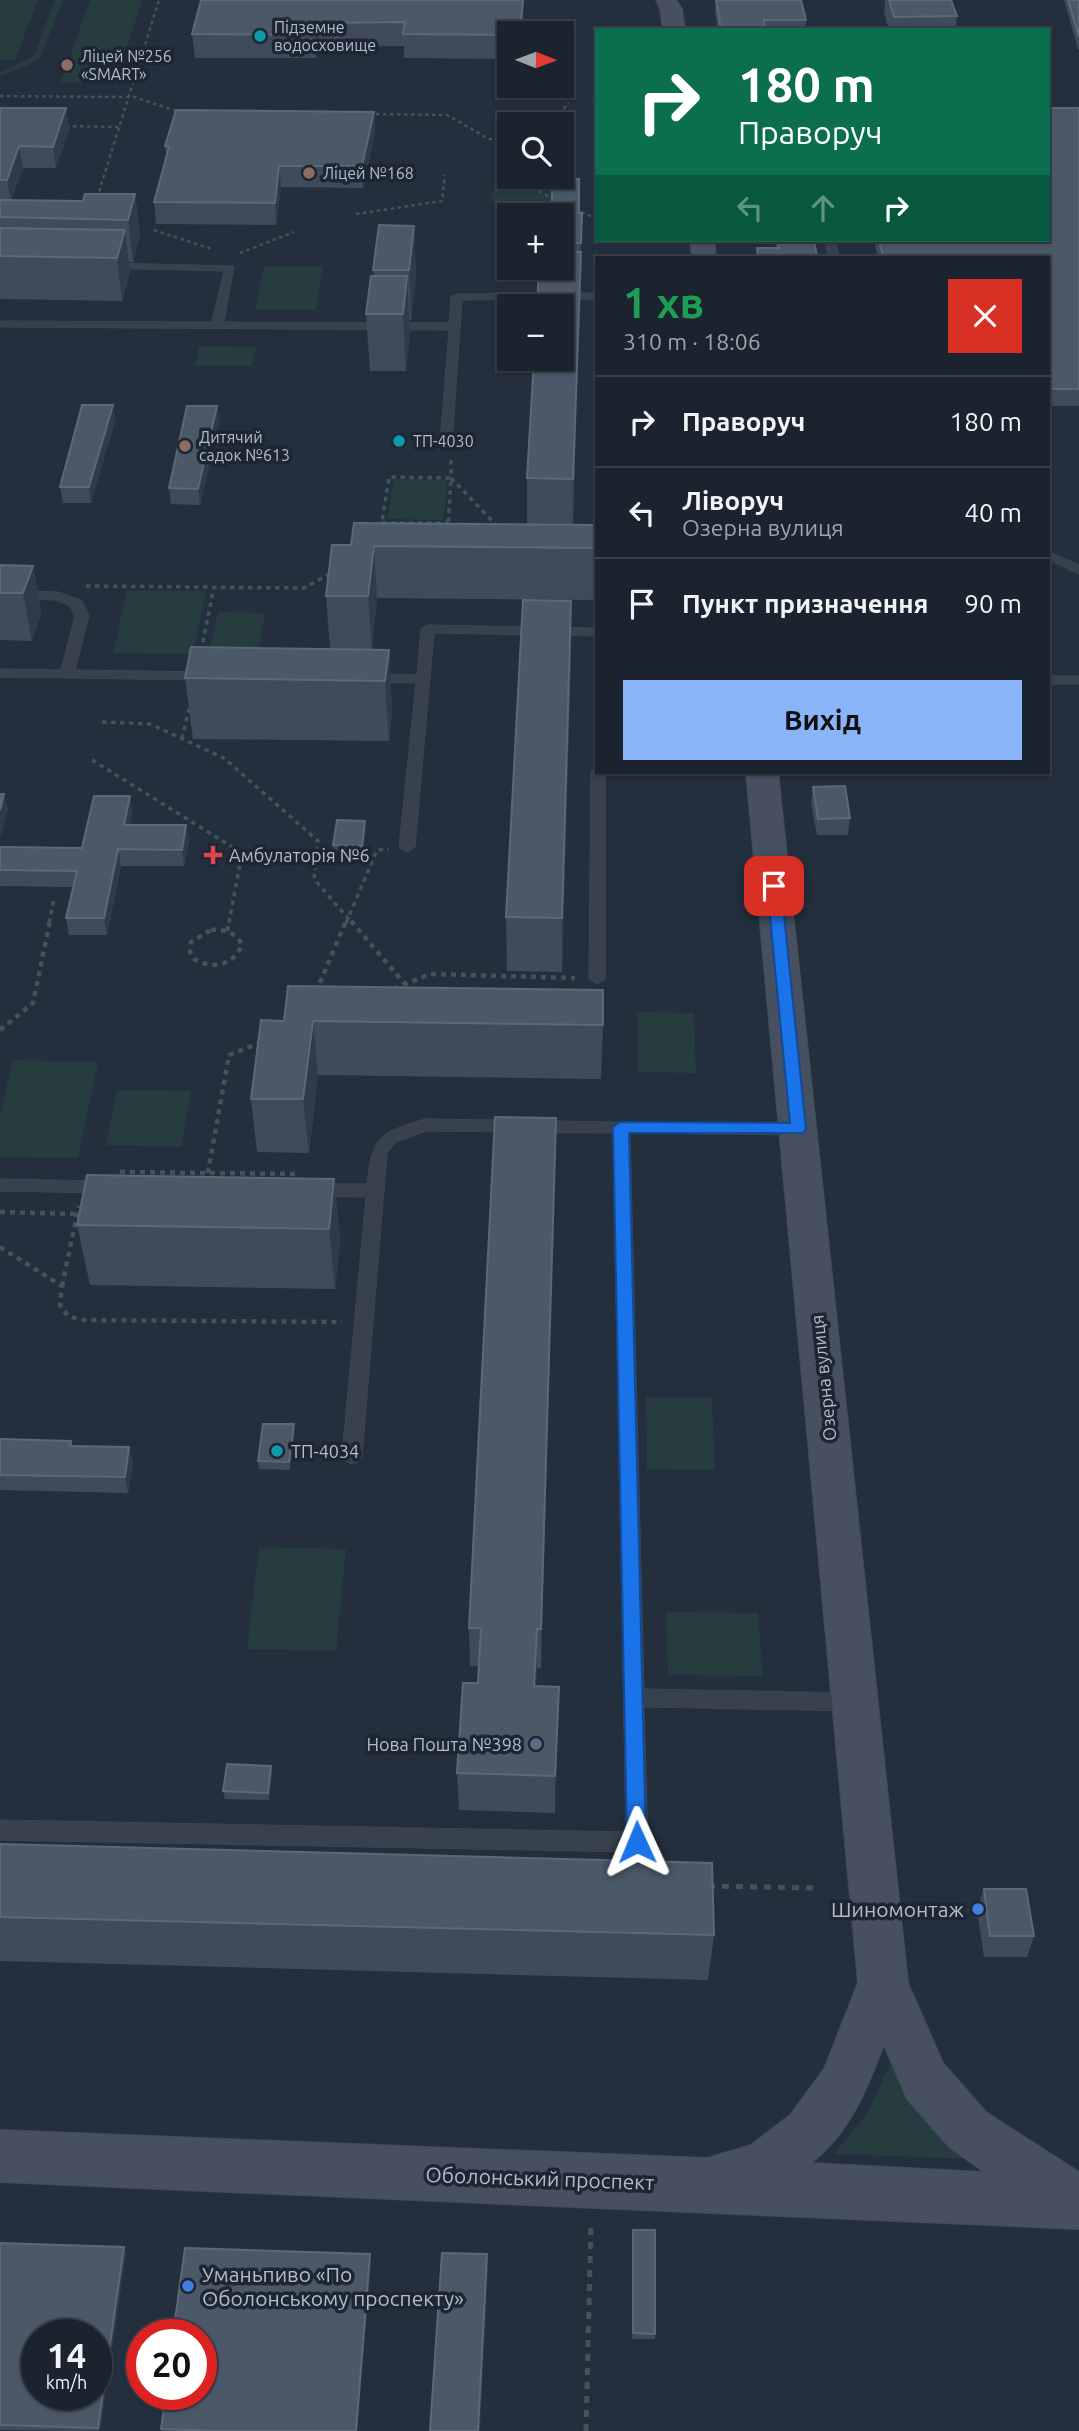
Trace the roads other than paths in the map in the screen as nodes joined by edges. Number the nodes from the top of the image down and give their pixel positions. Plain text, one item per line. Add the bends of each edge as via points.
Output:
1 (666, 0) edge
2 (674, 28) edge
3 (88, 266) edge
4 (595, 296) edge
5 (0, 324) edge
6 (217, 325) junction
7 (455, 327) junction
8 (446, 444) road end
9 (1050, 556) edge
10 (1079, 570) edge
11 (0, 594) edge
12 (595, 632) edge
13 (0, 673) edge
14 (67, 674) junction
15 (222, 676) edge
16 (356, 678) edge
17 (424, 679) junction
18 (1079, 680) edge
19 (1050, 681) edge
20 (598, 774) edge
21 (762, 774) edge
22 (407, 847) road end
23 (597, 979) road end
24 (621, 1127) junction
25 (798, 1129) junction
26 (298, 1182) edge
27 (0, 1185) edge
28 (124, 1187) edge
29 (376, 1191) junction
30 (352, 1456) dead end
31 (634, 1698) junction
32 (855, 1702) junction
33 (0, 1830) edge
34 (883, 1983) junction
35 (0, 2156) edge
36 (700, 2184) junction
37 (1079, 2202) edge

1 - 2 street
3 - 6 lane via 230,268
4 - 7 lane via 457,297
5 - 6 lane
6 - 7 lane
7 - 8 lane
9 - 10 lane
11 - 14 lane via 58,596 76,603 82,616
12 - 17 lane via 428,629
13 - 14 lane
14 - 15 lane
16 - 17 lane
17 - 22 lane
18 - 19 lane
20 - 23 lane
21 - 25 street, Озерна вулиця
24 - 25 lane
24 - 29 lane via 425,1125 390,1138 379,1152
24 - 31 lane
25 - 32 street, Озерна вулиця
26 - 29 lane
27 - 28 lane
29 - 30 lane
31 - 32 lane
31 - 33 lane via 637,1842
32 - 34 street, Озерна вулиця
34 - 36 street via 843,2086 808,2133 763,2168
34 - 37 street via 925,2081 968,2130
35 - 36 street, Оболонський проспект
36 - 37 street, Оболонський проспект

